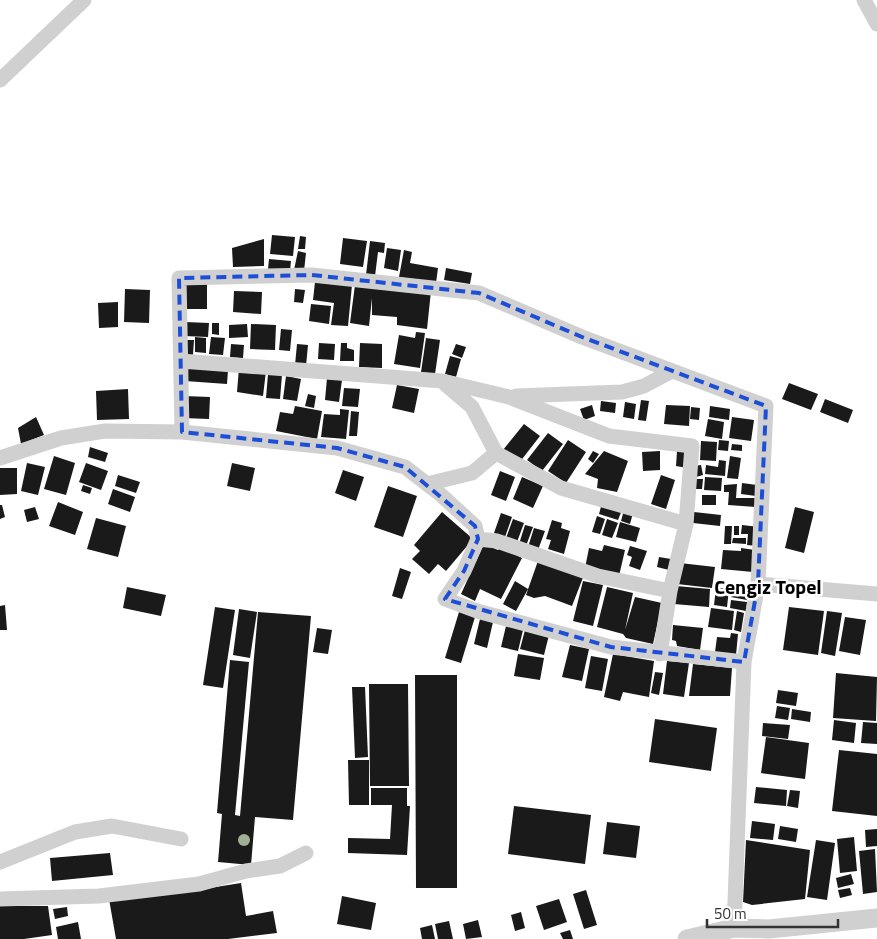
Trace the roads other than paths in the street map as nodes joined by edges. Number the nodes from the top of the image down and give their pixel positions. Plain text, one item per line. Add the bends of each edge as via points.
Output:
1 (84, 0) edge
2 (864, 0) edge
3 (877, 24) edge
4 (0, 80) edge
5 (181, 361) junction
6 (672, 371) junction
7 (442, 381) junction
8 (509, 397) junction
9 (182, 432) junction
10 (496, 453) junction
11 (0, 458) edge
12 (427, 484) junction
13 (686, 524) junction
14 (478, 539) junction
15 (758, 584) junction
16 (670, 591) junction
17 (877, 594) edge
18 (660, 654) junction
19 (744, 662) junction
20 (181, 839) dead end
21 (306, 853) dead end
22 (0, 862) edge
23 (0, 899) edge
24 (877, 918) edge
25 (735, 933) edge
26 (687, 939) edge

1 - 4 street
2 - 3 street
5 - 6 street via 179,278 312,275 479,293 582,338
5 - 7 street
5 - 9 street
6 - 8 street via 644,386 622,392
6 - 15 street via 766,406
7 - 8 street
7 - 10 street via 472,407
8 - 13 street via 609,436 692,446
9 - 11 street via 105,431 61,438
9 - 12 street via 337,448 405,467
10 - 12 street via 472,473
10 - 13 street via 561,488
12 - 14 street via 475,526
13 - 16 street
14 - 16 street via 497,541 598,576
14 - 18 street via 464,571 445,599 477,611 611,647
15 - 17 street
15 - 19 street
16 - 18 street
18 - 19 street
19 - 25 street
20 - 22 street via 112,826 76,832
21 - 23 street via 280,866 199,884 100,896
24 - 25 street
25 - 26 street

